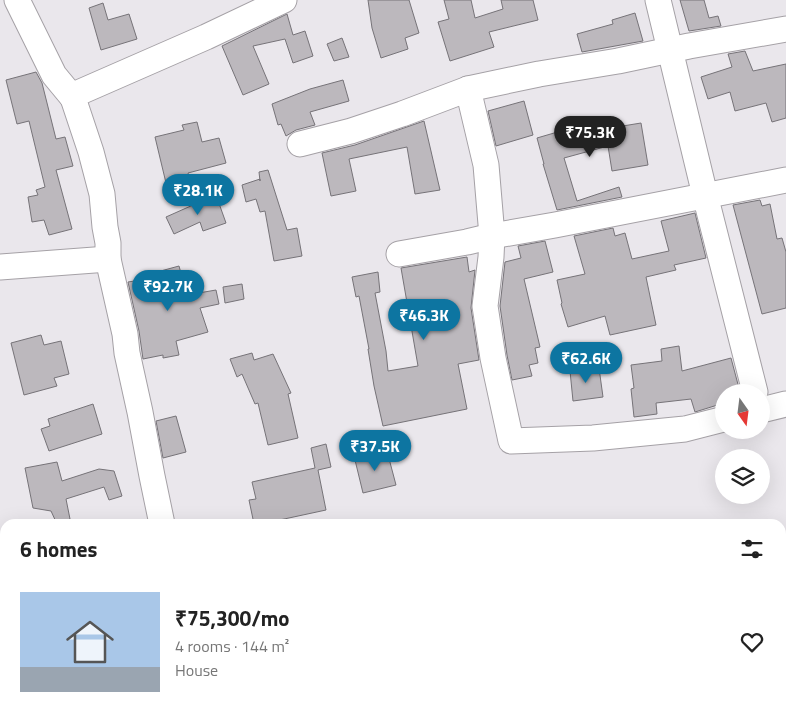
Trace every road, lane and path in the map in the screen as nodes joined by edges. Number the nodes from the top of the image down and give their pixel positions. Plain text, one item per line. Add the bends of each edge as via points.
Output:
1 (17, 0) edge
2 (284, 0) edge
3 (658, 0) edge
4 (786, 29) edge
5 (670, 50) junction
6 (468, 89) junction
7 (73, 98) junction
8 (300, 144) dead end
9 (786, 180) edge
10 (705, 195) junction
11 (492, 236) junction
12 (398, 254) dead end
13 (108, 259) junction
14 (0, 267) edge
15 (753, 384) edge
16 (786, 404) edge
17 (770, 408) edge
18 (715, 421) edge
19 (161, 519) edge

1 - 7 street via 54,75
2 - 7 street
3 - 5 street
4 - 5 street
5 - 6 street
5 - 10 street
6 - 8 street via 351,131
6 - 11 street via 486,165
7 - 13 street via 102,194
9 - 10 street
10 - 11 street
10 - 15 street
11 - 12 street
11 - 18 street via 485,306 511,442 593,438 685,428
13 - 14 street
13 - 19 street
16 - 17 street

